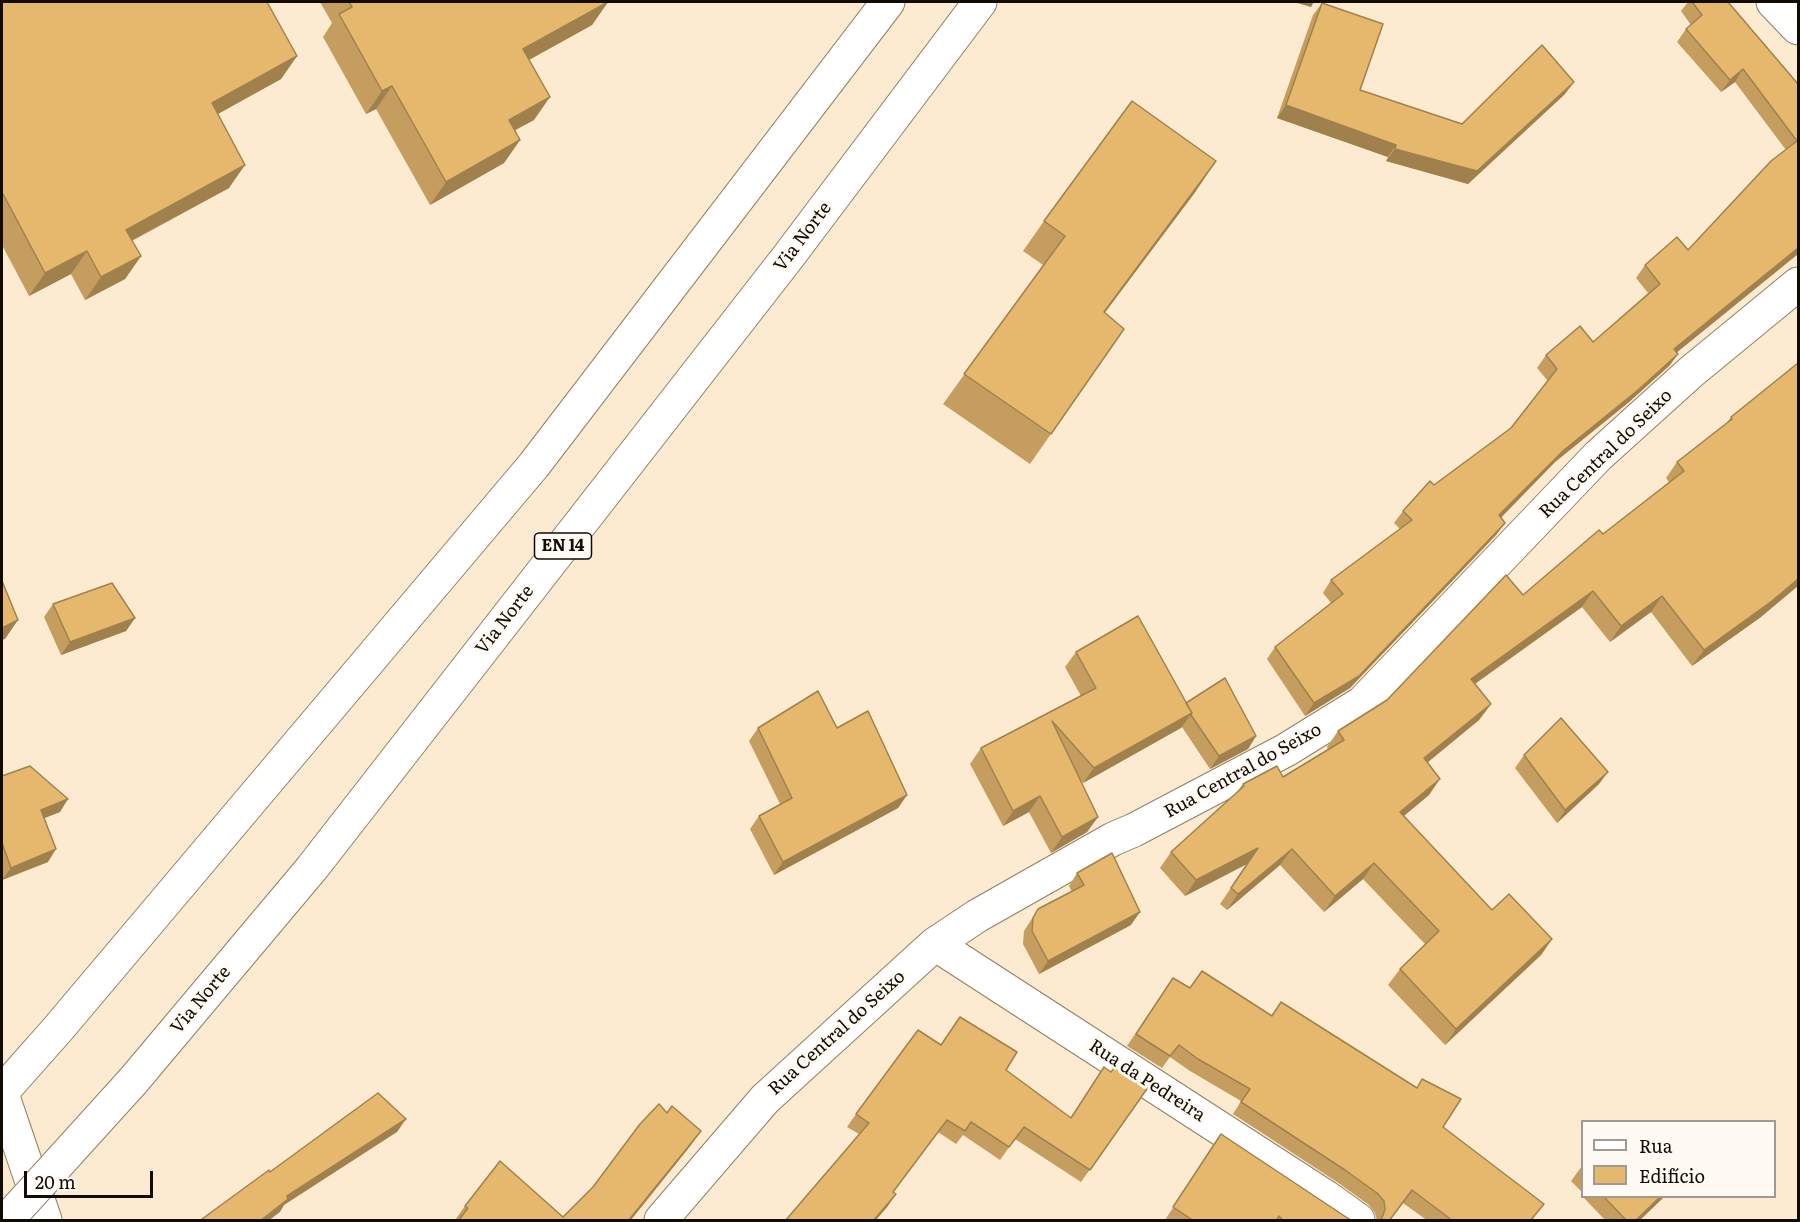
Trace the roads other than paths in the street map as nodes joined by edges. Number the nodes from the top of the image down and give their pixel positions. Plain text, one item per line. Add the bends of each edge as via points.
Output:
1 (888, 2) edge
2 (980, 2) edge
3 (1773, 2) edge
4 (1798, 28) edge
5 (1798, 284) edge
6 (935, 944) junction
7 (2, 1093) edge
8 (7, 1221) edge
9 (45, 1221) edge
10 (661, 1221) edge
11 (1358, 1221) edge

1 - 7 main road via 534,465
2 - 8 main road, Via Norte / EN 14, bridge via 788,257 312,868 133,1081
3 - 4 main road
5 - 6 main road, Rua Central do Seixo via 1691,372 1598,456 1362,703 1286,750 1113,839
6 - 10 main road, Rua Central do Seixo via 765,1099
6 - 11 main road, Rua da Pedreira
7 - 9 main road

